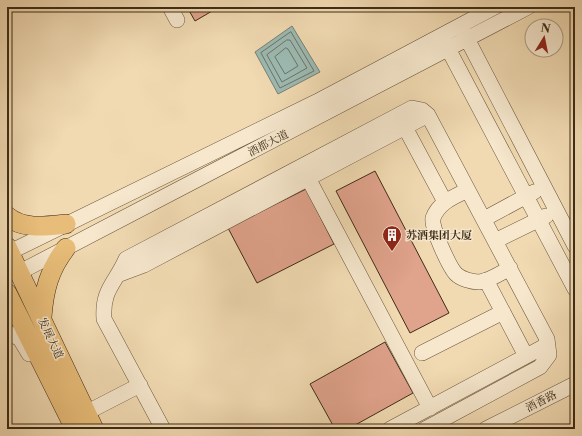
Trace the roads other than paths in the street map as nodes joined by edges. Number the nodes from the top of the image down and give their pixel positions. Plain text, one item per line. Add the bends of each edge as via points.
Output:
1 (496, 7) edge
2 (528, 7) edge
3 (460, 25) junction
4 (468, 39) junction
5 (445, 42) junction
6 (402, 121) junction
7 (308, 178) junction
8 (544, 186) junction
9 (468, 190) junction
10 (526, 196) junction
11 (445, 202) junction
12 (556, 211) junction
13 (7, 216) edge
14 (484, 219) junction
15 (538, 220) junction
16 (66, 224) junction
17 (495, 241) junction
18 (575, 246) edge
19 (66, 248) junction
20 (8, 251) edge
21 (510, 268) junction
22 (120, 274) junction
23 (13, 275) edge
24 (486, 280) junction
25 (575, 289) edge
26 (7, 293) edge
27 (503, 312) junction
28 (42, 319) junction
29 (12, 322) edge
30 (547, 339) junction
31 (422, 353) dead end
32 (526, 356) junction
33 (575, 384) edge
34 (140, 386) junction
35 (430, 408) junction
36 (78, 424) edge
37 (162, 429) edge
38 (390, 429) edge
39 (425, 429) edge
40 (486, 429) edge

1 - 3 street, 酒都大道
2 - 4 street, 酒都大道
3 - 4 street
3 - 5 street, 酒都大道
4 - 5 street, 酒都大道
4 - 8 street
5 - 10 street
5 - 16 street, 酒都大道
5 - 19 street, 酒都大道
6 - 7 street
6 - 9 street via 412,108 422,110 428,115
6 - 11 street
6 - 22 street via 126,259
7 - 22 street via 144,265
7 - 35 street
8 - 10 street
8 - 12 street
9 - 11 street
9 - 14 street
10 - 14 street
10 - 15 street
11 - 24 street via 437,209 432,220 455,273 468,280
12 - 15 street
12 - 18 street
13 - 16 main road via 24,224 40,227
14 - 17 street
15 - 17 street
15 - 25 street
16 - 20 street, 酒都大道
17 - 21 street
19 - 23 street, 酒都大道
19 - 28 main road via 48,277
20 - 23 main road, 发展大道
21 - 24 street
21 - 30 street
22 - 34 street via 106,294 103,304 104,319
23 - 28 main road, 发展大道
24 - 27 street
26 - 29 main road, 发展大道
27 - 31 street
27 - 32 street
28 - 36 main road, 发展大道
29 - 36 main road, 发展大道
30 - 32 street via 545,346
30 - 39 street via 549,355 540,367
32 - 35 street
33 - 40 street, 酒香路
34 - 36 street
34 - 37 street
35 - 38 street

